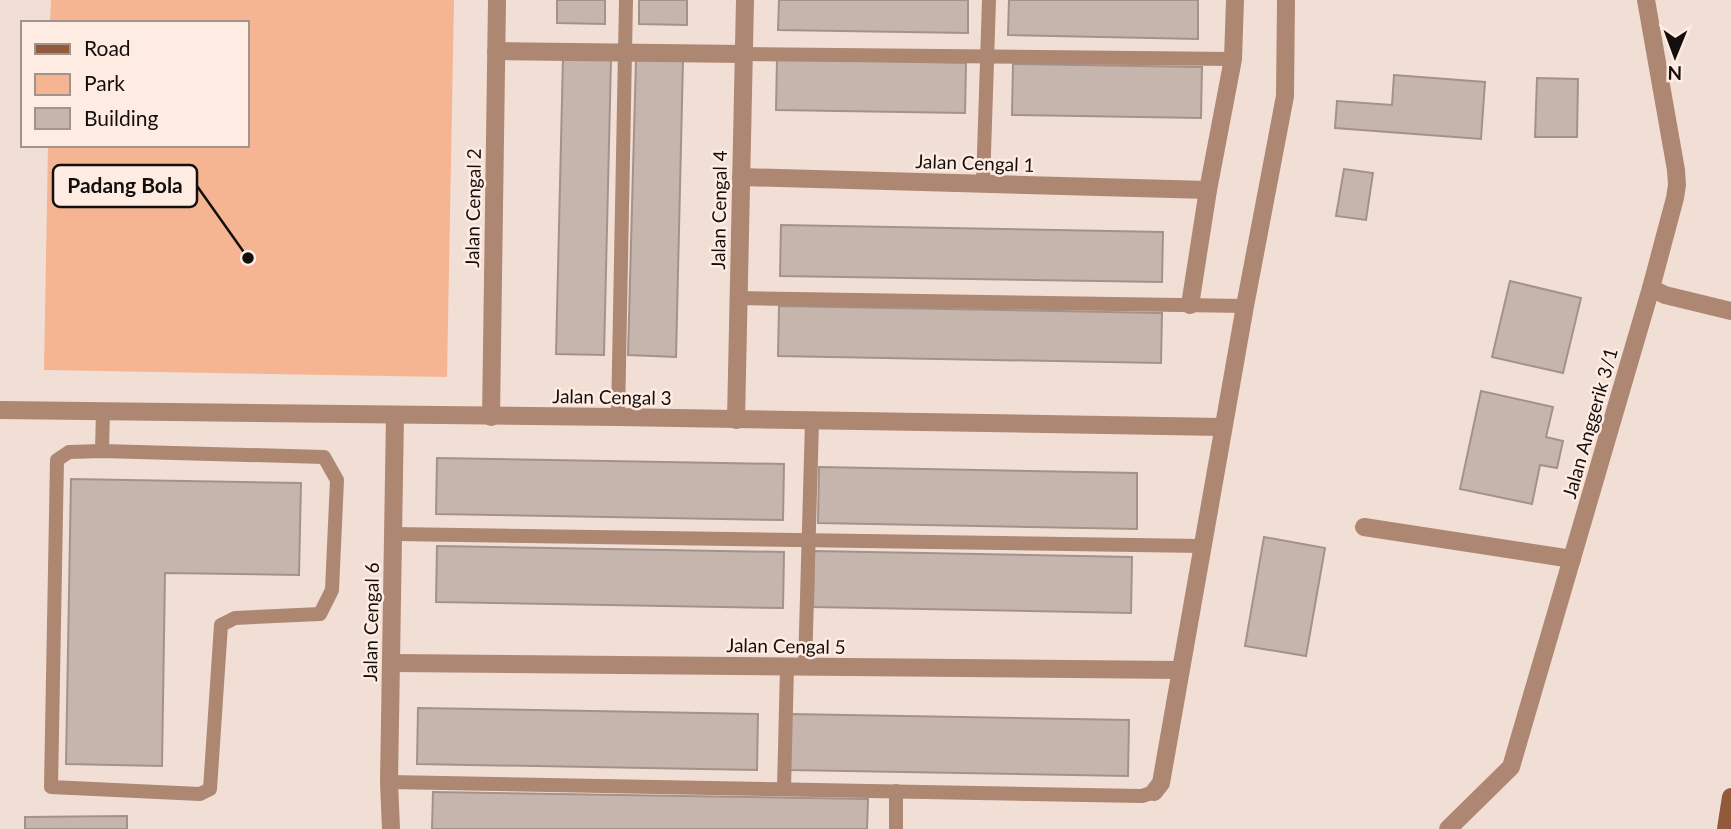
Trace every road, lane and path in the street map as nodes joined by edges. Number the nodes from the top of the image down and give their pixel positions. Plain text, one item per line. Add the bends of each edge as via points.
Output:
1 (497, 0) edge
2 (626, 0) edge
3 (745, 0) edge
4 (989, 0) edge
5 (1235, 0) edge
6 (1286, 0) edge
7 (1646, 0) edge
8 (496, 51) junction
9 (626, 52) junction
10 (744, 54) junction
11 (987, 57) junction
12 (1233, 59) junction
13 (741, 177) junction
14 (983, 184) junction
15 (1208, 190) junction
16 (1651, 288) junction
17 (738, 298) junction
18 (1190, 305) junction
19 (1245, 306) junction
20 (1731, 311) edge
21 (0, 410) edge
22 (103, 410) junction
23 (395, 415) junction
24 (491, 417) junction
25 (618, 417) junction
26 (736, 420) junction
27 (812, 422) junction
28 (1223, 428) junction
29 (102, 451) junction
30 (1364, 527) dead end
31 (394, 534) junction
32 (809, 540) junction
33 (1202, 546) junction
34 (1572, 559) junction
35 (391, 663) junction
36 (796, 667) junction
37 (1180, 670) junction
38 (389, 782) junction
39 (784, 789) junction
40 (896, 792) junction
41 (1154, 792) joint
42 (1731, 797) edge
43 (391, 829) edge
44 (896, 829) edge
45 (1448, 829) edge
46 (1726, 829) edge

1 - 8 street, Jalan Cengal 2
2 - 9 lane
3 - 10 street, Jalan Cengal 4
4 - 11 lane
5 - 12 street
6 - 19 street via 1285,96
7 - 16 street, Jalan Anggerik 3/1 via 1677,185
8 - 9 street
8 - 24 street, Jalan Cengal 2
9 - 10 street
9 - 25 lane
10 - 11 lane
10 - 13 street, Jalan Cengal 4
11 - 12 lane
11 - 14 lane
12 - 15 street
13 - 14 street, Jalan Cengal 1
13 - 17 street, Jalan Cengal 4
14 - 15 street, Jalan Cengal 1
15 - 18 street
16 - 20 street
16 - 34 street, Jalan Anggerik 3/1
17 - 18 lane
17 - 26 street, Jalan Cengal 4
18 - 19 lane
19 - 28 street
21 - 22 street, Jalan Cengal 3
22 - 23 street, Jalan Cengal 3
22 - 29 lane
23 - 24 street, Jalan Cengal 3
23 - 31 street, Jalan Cengal 6
24 - 25 street, Jalan Cengal 3
25 - 26 street, Jalan Cengal 3
26 - 27 street, Jalan Cengal 3
27 - 28 street, Jalan Cengal 3
27 - 32 lane
28 - 33 street
29 - 29 lane via 69,452 57,460 51,787 201,793 210,789 221,625 235,618 320,614 332,590 337,480 324,457
30 - 34 street
31 - 32 lane
31 - 35 street, Jalan Cengal 6
32 - 33 lane
32 - 36 lane
33 - 37 street
34 - 45 street, Jalan Anggerik 3/1 via 1511,768
35 - 36 street, Jalan Cengal 5
35 - 38 street, Jalan Cengal 6
36 - 37 street, Jalan Cengal 5
36 - 39 lane
37 - 41 street via 1161,783
38 - 39 lane
38 - 43 street, Jalan Cengal 6
39 - 40 lane
40 - 41 lane via 1142,796
40 - 44 lane
42 - 46 main road

